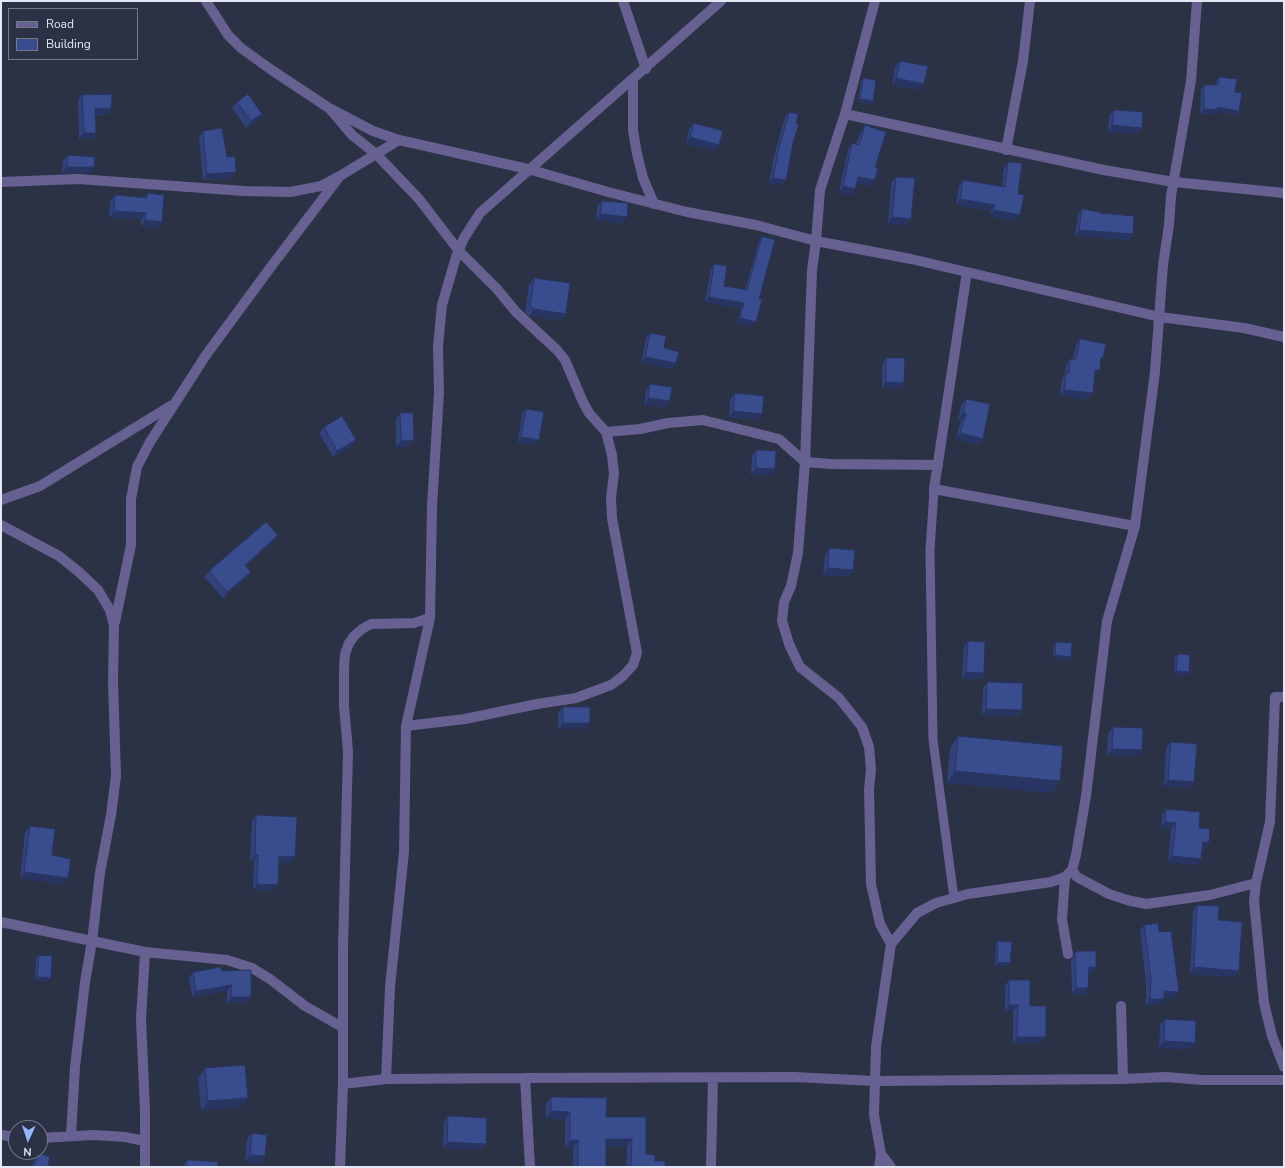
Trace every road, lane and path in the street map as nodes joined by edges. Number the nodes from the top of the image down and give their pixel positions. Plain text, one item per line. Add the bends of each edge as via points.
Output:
1 (206, 1) edge
2 (623, 1) edge
3 (721, 1) edge
4 (875, 1) edge
5 (1030, 1) edge
6 (1197, 1) edge
7 (646, 69) junction
8 (633, 79) junction
9 (329, 108) junction
10 (845, 114) junction
11 (399, 140) junction
12 (1006, 150) junction
13 (376, 154) junction
14 (528, 169) junction
15 (340, 176) junction
16 (1, 182) edge
17 (1174, 182) junction
18 (1284, 193) edge
19 (654, 204) junction
20 (816, 241) junction
21 (459, 251) junction
22 (967, 272) junction
23 (1160, 317) junction
24 (1284, 337) edge
25 (176, 403) junction
26 (606, 432) junction
27 (805, 462) junction
28 (938, 466) junction
29 (934, 489) junction
30 (1, 500) edge
31 (1, 525) edge
32 (1135, 526) junction
33 (430, 618) junction
34 (114, 626) junction
35 (1284, 697) edge
36 (406, 726) junction
37 (1069, 874) junction
38 (1256, 883) junction
39 (954, 898) junction
40 (1, 922) edge
41 (92, 941) junction
42 (891, 944) junction
43 (145, 952) junction
44 (1068, 954) dead end
45 (1122, 1006) dead end
46 (342, 1027) junction
47 (1284, 1067) edge
48 (525, 1078) junction
49 (713, 1078) junction
50 (386, 1079) junction
51 (1123, 1079) junction
52 (1284, 1080) edge
53 (874, 1081) junction
54 (343, 1084) junction
55 (71, 1135) junction
56 (48, 1137) edge
57 (145, 1141) junction
58 (881, 1154) junction
59 (145, 1167) edge
60 (340, 1167) edge
61 (530, 1167) edge
62 (711, 1167) edge
63 (879, 1167) edge
64 (891, 1167) edge

1 - 9 street via 225,31 241,48
2 - 7 street
3 - 7 street
4 - 10 street
5 - 12 street
6 - 17 street via 1191,81
7 - 8 street
8 - 14 street
8 - 19 street via 633,130 637,154 643,178
9 - 11 street via 373,131
9 - 13 street via 352,135
10 - 12 street
10 - 20 street via 820,190
11 - 13 street
11 - 14 street
12 - 17 street
13 - 15 street
13 - 21 street via 419,200
14 - 19 street
14 - 21 street via 480,213
15 - 16 street via 321,186 276,193 78,179
15 - 25 street via 206,355
17 - 18 street
17 - 23 street via 1163,265
19 - 20 street via 756,225
20 - 22 street
20 - 27 street via 809,312
21 - 26 street via 565,360 582,402
21 - 33 street via 442,305 438,346 439,392 432,506
22 - 23 street
22 - 28 street
23 - 24 street via 1244,328
23 - 32 street
25 - 30 street via 40,486
25 - 34 street via 137,467 131,499 131,545
26 - 27 street via 704,420 779,439
26 - 36 street via 614,474 612,518 637,653 634,665 611,686 576,698 465,719
27 - 28 street
27 - 42 street via 798,553 791,586 784,602 782,620 788,644 800,667 839,698 862,727 871,769 871,884 880,924
28 - 29 street
29 - 32 street
29 - 39 lane via 930,551 933,740
31 - 34 street via 59,556 79,572 98,590 110,610
32 - 37 street via 1107,621 1086,796
33 - 36 street
33 - 46 street via 414,624 371,624 354,636 346,654 344,698 348,751
34 - 41 street via 116,776
35 - 38 street via 1275,697 1270,822
36 - 50 street via 404,852 390,987
37 - 38 street via 1109,894 1146,904 1210,895
37 - 39 street via 1051,882
37 - 44 street via 1062,920
38 - 47 street via 1254,917 1264,1003 1272,1036
39 - 42 street via 936,903 918,913
40 - 41 street
41 - 43 street
41 - 55 street via 75,1067
42 - 53 street via 876,1047
43 - 46 street via 227,960 252,968 305,1006
43 - 57 street via 141,1019
45 - 51 street
46 - 54 street
48 - 49 street
48 - 50 street
48 - 61 street
49 - 53 street via 794,1077
49 - 62 street
50 - 54 street
51 - 52 street via 1166,1077 1202,1080
51 - 53 street
53 - 58 street via 874,1115
54 - 60 street
55 - 56 street
55 - 57 street via 125,1137
57 - 59 street
58 - 63 street
58 - 64 street

